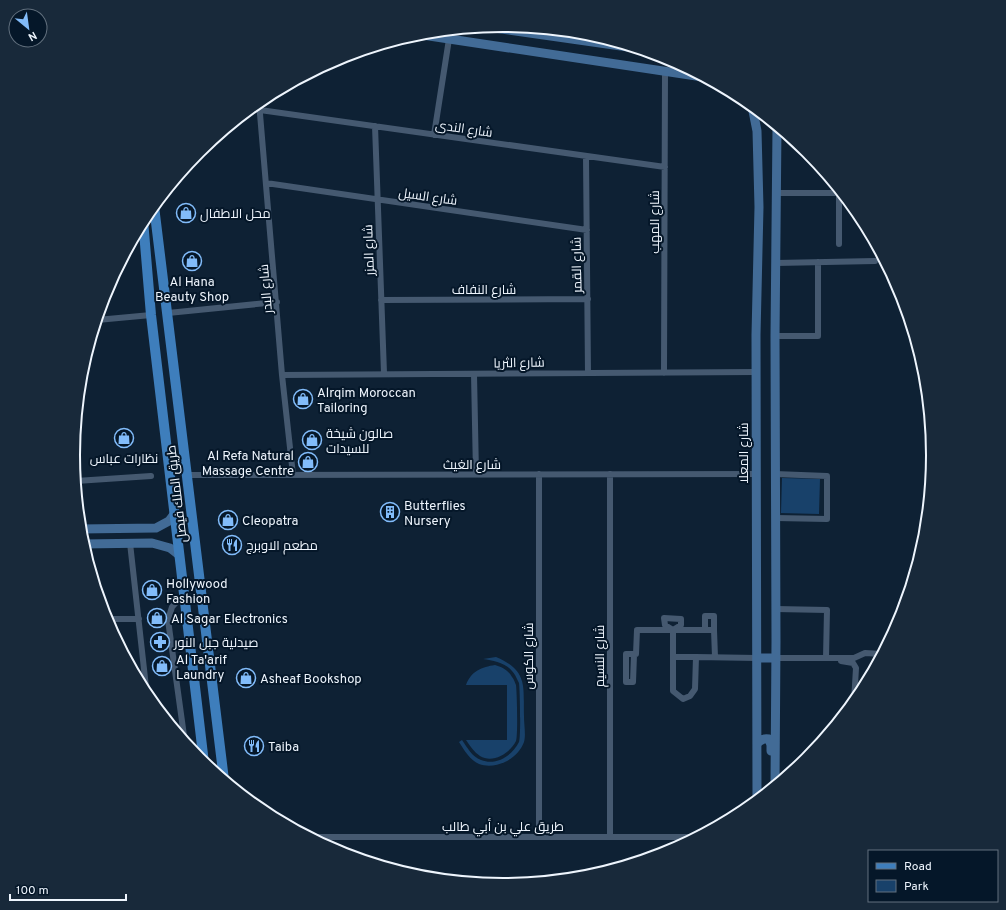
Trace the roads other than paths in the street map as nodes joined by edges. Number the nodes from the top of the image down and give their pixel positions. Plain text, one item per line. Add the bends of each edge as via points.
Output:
1 (529, 33) edge
2 (439, 37) edge
3 (450, 39) junction
4 (598, 43) edge
5 (666, 72) junction
6 (688, 75) edge
7 (260, 110) joint
8 (754, 114) edge
9 (375, 126) junction
10 (777, 133) edge
11 (434, 135) junction
12 (586, 157) junction
13 (665, 167) junction
14 (266, 183) junction
15 (835, 192) edge
16 (776, 193) junction
17 (840, 198) edge
18 (378, 200) junction
19 (155, 214) edge
20 (145, 230) edge
21 (587, 230) junction
22 (839, 244) dead end
23 (876, 261) dead end
24 (776, 262) junction
25 (818, 262) junction
26 (588, 299) junction
27 (381, 300) junction
28 (277, 302) junction
29 (168, 313) junction
30 (152, 315) junction
31 (102, 320) edge
32 (775, 336) junction
33 (756, 372) junction
34 (588, 373) junction
35 (664, 373) junction
36 (384, 374) junction
37 (474, 374) junction
38 (282, 375) junction
39 (476, 474) junction
40 (540, 474) junction
41 (610, 474) junction
42 (756, 474) junction
43 (775, 474) junction
44 (187, 475) junction
45 (293, 475) junction
46 (151, 476) dead end
47 (81, 481) edge
48 (175, 513) junction
49 (776, 518) junction
50 (87, 529) edge
51 (130, 543) junction
52 (89, 544) edge
53 (180, 555) junction
54 (184, 594) junction
55 (776, 609) junction
56 (113, 619) edge
57 (139, 619) junction
58 (673, 630) junction
59 (705, 630) junction
60 (714, 630) junction
61 (876, 654) edge
62 (634, 655) dead end
63 (673, 657) junction
64 (696, 657) junction
65 (715, 657) junction
66 (757, 658) junction
67 (776, 658) junction
68 (829, 658) junction
69 (145, 680) edge
70 (855, 690) edge
71 (184, 732) edge
72 (757, 744) junction
73 (203, 753) edge
74 (223, 772) edge
75 (775, 779) edge
76 (772, 782) edge
77 (757, 794) edge
78 (322, 837) edge
79 (539, 837) junction
80 (610, 837) junction
81 (684, 837) edge

1 - 4 street
2 - 3 street
3 - 5 street
3 - 11 street
5 - 6 street
5 - 13 street, شارع المهب
7 - 9 street, شارع الندى
7 - 14 street, شارع البدر
8 - 33 street, شارع المعلا via 758,146
9 - 11 street, شارع الندى
9 - 18 street, شارع المزر
10 - 16 street
11 - 12 street, شارع الندى
12 - 13 street, شارع الندى
12 - 21 street, شارع القمر
13 - 35 street, شارع المهب
14 - 18 street, شارع السيل
14 - 28 street, شارع البدر
15 - 16 street
16 - 24 street
17 - 22 street
18 - 21 street, شارع السيل
18 - 27 street, شارع المزر
19 - 29 main road, طريق الملك فيصل
20 - 30 main road, طريق الملك فيصل
21 - 26 street, شارع القمر
23 - 25 street
24 - 25 street
24 - 32 street
25 - 32 street via 818,336
26 - 27 street, شارع النفاف
26 - 34 street, شارع القمر
27 - 36 street, شارع المزر
28 - 29 street
28 - 38 street, شارع البدر
29 - 44 main road, طريق الملك فيصل
30 - 31 street
30 - 48 main road, طريق الملك فيصل
32 - 43 street
33 - 35 street, شارع الثريا
33 - 42 street, شارع المعلا
34 - 35 street, شارع الثريا
34 - 37 street, شارع الثريا
36 - 37 street, شارع الثريا
36 - 38 street, شارع الثريا
37 - 39 street
38 - 45 street, شارع البدر
39 - 40 street, شارع الغيث
39 - 45 street, شارع الغيث
40 - 41 street, شارع الغيث
40 - 79 street, شارع الكوس
41 - 42 street, شارع الغيث
41 - 80 street, شارع النسيم
42 - 66 street, شارع المعلا
43 - 49 street
43 - 49 street via 827,476 827,519
44 - 45 street, شارع الغيث
44 - 74 main road, طريق الملك فيصل
46 - 47 street
48 - 50 street via 169,521 156,528
48 - 53 main road, طريق الملك فيصل
49 - 55 street
51 - 52 street
51 - 53 street via 158,544
51 - 57 street
53 - 54 main road, طريق الملك فيصل
54 - 71 street via 172,607 168,620
54 - 73 main road, طريق الملك فيصل
55 - 67 street
55 - 68 street via 827,610
56 - 57 street
57 - 69 street
58 - 59 street
58 - 62 street via 637,630
58 - 63 street
59 - 60 street
59 - 60 street via 705,616 714,616
60 - 65 street
61 - 68 street via 865,653 854,658
63 - 64 street
63 - 64 street via 673,691 683,699 690,696 694,689
64 - 65 street
65 - 66 street
66 - 67 street
66 - 72 street, شارع المعلا
67 - 68 street
67 - 75 street
68 - 70 street via 853,663 856,668
72 - 76 street via 765,738 769,739
72 - 77 street, شارع المعلا
78 - 79 street, طريق علي بن أبي طالب
79 - 80 street, طريق علي بن أبي طالب
80 - 81 street, طريق علي بن أبي طالب

